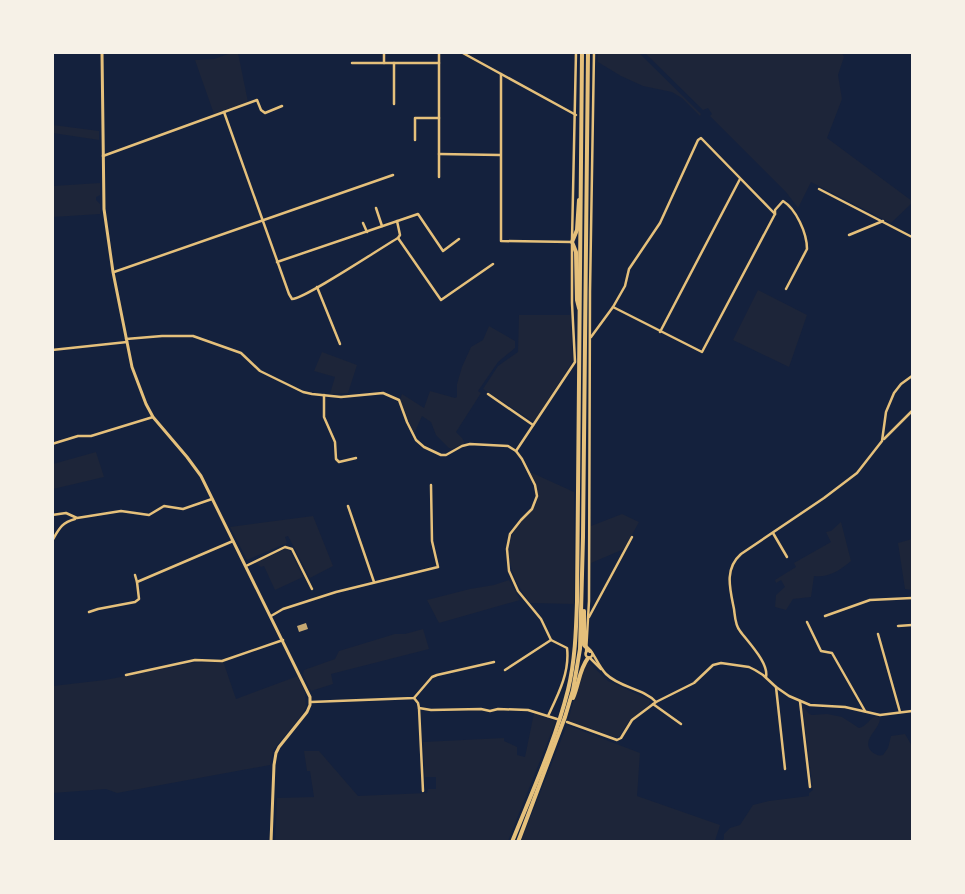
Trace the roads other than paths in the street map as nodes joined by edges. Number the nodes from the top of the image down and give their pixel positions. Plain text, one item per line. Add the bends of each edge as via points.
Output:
1 (102, 52) edge
2 (384, 52) edge
3 (439, 52) edge
4 (461, 52) edge
5 (576, 52) edge
6 (582, 52) edge
7 (588, 52) edge
8 (594, 52) edge
9 (352, 63) dead end
10 (384, 63) junction
11 (394, 63) junction
12 (439, 63) junction
13 (500, 74) junction
14 (394, 104) dead end
15 (282, 106) dead end
16 (224, 112) junction
17 (576, 115) junction
18 (439, 118) junction
19 (415, 140) dead end
20 (439, 154) junction
21 (500, 155) junction
22 (103, 156) junction
23 (393, 175) dead end
24 (439, 176) dead end
25 (740, 179) junction
26 (819, 188) dead end
27 (581, 193) junction
28 (376, 208) dead end
29 (774, 214) junction
30 (262, 220) junction
31 (883, 221) junction
32 (397, 222) junction
33 (363, 223) dead end
34 (382, 226) junction
35 (367, 232) junction
36 (849, 235) dead end
37 (912, 237) edge
38 (398, 238) junction
39 (459, 239) dead end
40 (572, 242) junction
41 (277, 262) junction
42 (493, 264) dead end
43 (114, 272) junction
44 (317, 288) junction
45 (786, 289) dead end
46 (613, 307) junction
47 (580, 313) junction
48 (660, 332) junction
49 (590, 338) junction
50 (127, 340) junction
51 (340, 344) dead end
52 (52, 350) edge
53 (912, 376) edge
54 (488, 394) dead end
55 (324, 395) junction
56 (912, 411) edge
57 (153, 418) junction
58 (533, 425) junction
59 (883, 440) junction
60 (52, 444) edge
61 (516, 450) junction
62 (356, 458) dead end
63 (431, 485) dead end
64 (212, 499) junction
65 (348, 506) dead end
66 (52, 515) edge
67 (77, 518) junction
68 (773, 533) junction
69 (632, 537) dead end
70 (52, 541) edge
71 (233, 541) junction
72 (787, 557) dead end
73 (246, 566) junction
74 (135, 575) dead end
75 (136, 582) junction
76 (374, 582) junction
77 (312, 589) dead end
78 (912, 598) edge
79 (582, 602) junction
80 (89, 612) dead end
81 (270, 616) junction
82 (825, 616) dead end
83 (588, 619) junction
84 (807, 622) dead end
85 (912, 624) edge
86 (898, 626) dead end
87 (878, 634) dead end
88 (283, 640) junction
89 (551, 640) junction
90 (589, 650) junction
91 (577, 651) junction
92 (589, 658) junction
93 (494, 662) dead end
94 (505, 670) dead end
95 (606, 674) junction
96 (126, 675) dead end
97 (766, 677) junction
98 (776, 688) junction
99 (414, 698) junction
100 (800, 701) junction
101 (310, 702) junction
102 (655, 703) junction
103 (570, 704) junction
104 (419, 708) junction
105 (865, 711) junction
106 (912, 711) edge
107 (900, 712) junction
108 (548, 716) junction
109 (557, 719) dead end
110 (567, 722) dead end
111 (681, 724) dead end
112 (785, 769) dead end
113 (810, 786) dead end
114 (423, 791) dead end
115 (271, 842) edge
116 (512, 842) edge
117 (518, 842) edge

1 - 22 street
2 - 10 street
3 - 12 street
4 - 13 street
5 - 17 street
6 - 27 main road
7 - 79 main road
8 - 49 street
9 - 10 street
10 - 11 street
11 - 12 street
11 - 14 street
12 - 18 street
13 - 17 street
13 - 21 street
15 - 16 street via 265,113 257,100
16 - 22 street
16 - 30 street
17 - 40 street
18 - 19 street via 415,118
18 - 20 street
20 - 21 street
20 - 24 street
21 - 40 street via 501,241
22 - 43 street via 104,209
23 - 30 street
25 - 29 street
25 - 46 street via 701,138 698,140 660,223 630,266 625,286
25 - 48 street
26 - 31 street
27 - 40 main road via 577,230
27 - 47 main road
28 - 34 street
29 - 45 street via 781,202 786,202 798,219 807,244
29 - 48 street via 702,352
30 - 41 street
30 - 43 street
31 - 36 street
31 - 37 street
32 - 34 street
32 - 38 street
32 - 39 street via 418,214 443,250
33 - 35 street
34 - 35 street
35 - 41 street
38 - 42 street via 441,300
38 - 44 street
40 - 47 main road via 576,252
40 - 58 street via 575,362
41 - 44 street via 292,299
43 - 50 street
44 - 51 street
46 - 48 street
46 - 49 street
47 - 91 main road
49 - 83 street
50 - 52 street
50 - 55 street via 192,336 241,353 260,371 294,388
50 - 57 street via 134,374
53 - 59 street via 901,384 888,405
54 - 58 street
55 - 61 street via 341,397 378,393 396,398 419,444 441,455 476,443 508,446
55 - 62 street via 324,417 335,442 336,459 339,462
56 - 59 street
57 - 60 street
57 - 64 street via 195,466
58 - 61 street
59 - 68 street via 851,479
61 - 89 street via 535,485 537,496 532,509 510,534 507,549 509,571 518,592 541,620
63 - 76 street via 432,541 438,567
64 - 67 street via 183,509 164,506 149,515 121,511
64 - 71 street
65 - 76 street
66 - 67 street via 66,513
67 - 70 street via 60,527
68 - 72 street
68 - 97 street via 737,558 729,581 738,627 766,669
69 - 83 street
71 - 73 street
71 - 75 street
73 - 77 street via 288,546
73 - 81 street
74 - 75 street
75 - 80 street via 137,601
76 - 81 street
78 - 82 street via 870,600
79 - 90 main road via 584,645
79 - 91 main road
81 - 88 street
83 - 90 street
84 - 105 street via 821,651 832,653
85 - 86 street
87 - 107 street
88 - 96 street via 222,660 195,660
88 - 101 street
89 - 94 street
89 - 108 street via 568,648 568,658 563,683
90 - 92 street
90 - 92 street via 586,656
90 - 95 street
91 - 103 main road
91 - 116 main road via 558,725
92 - 95 street
92 - 103 main road via 580,672
93 - 99 street via 432,677
95 - 102 street via 651,696
97 - 98 street
97 - 102 street via 749,667 714,665 694,683
98 - 100 street
98 - 112 street
99 - 101 street
99 - 104 street
100 - 105 street
100 - 113 street
101 - 115 street via 304,717 276,753
102 - 110 street via 632,720 617,740
102 - 111 street
103 - 117 main road
104 - 108 street via 528,710
104 - 114 street
105 - 107 street via 880,715
106 - 107 street
108 - 109 street

